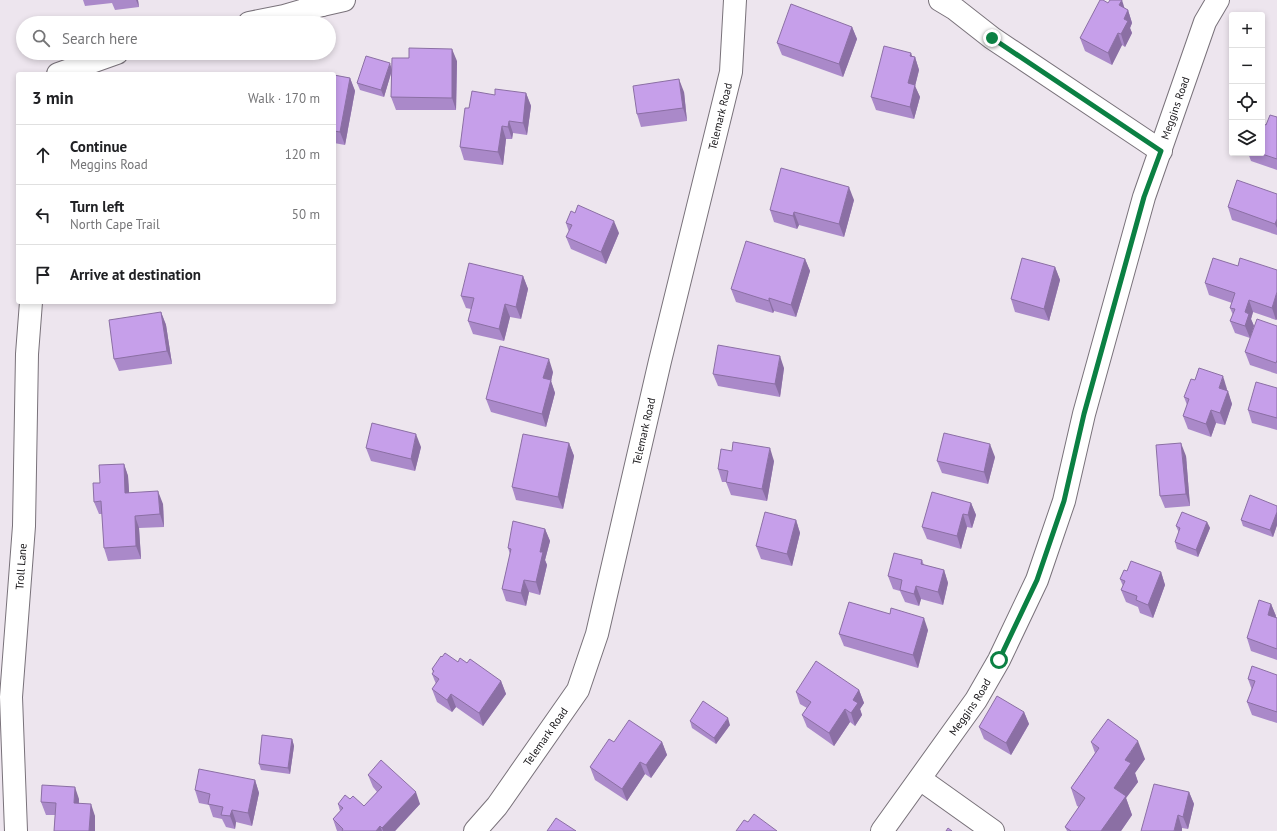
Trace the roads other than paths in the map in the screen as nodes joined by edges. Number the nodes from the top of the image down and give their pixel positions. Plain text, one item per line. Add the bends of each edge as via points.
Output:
1 (344, 0) edge
2 (735, 0) edge
3 (940, 0) edge
4 (1218, 0) edge
5 (316, 3) edge
6 (284, 16) edge
7 (97, 60) edge
8 (64, 72) edge
9 (1161, 151) junction
10 (31, 304) edge
11 (920, 779) junction
12 (16, 831) edge
13 (475, 831) edge
14 (882, 831) edge
15 (993, 831) edge

1 - 5 street
2 - 13 street, Telemark Road via 731,72 660,361 597,634 578,690 497,806
3 - 9 street via 992,38
4 - 9 street, Meggins Road via 1205,22
5 - 6 street
7 - 8 street
9 - 11 street, Meggins Road via 1144,197 1084,414 1064,501 1037,580 999,660 980,693
10 - 12 street, Troll Lane via 27,354 24,526 12,697
11 - 14 street, Meggins Road
11 - 15 street

